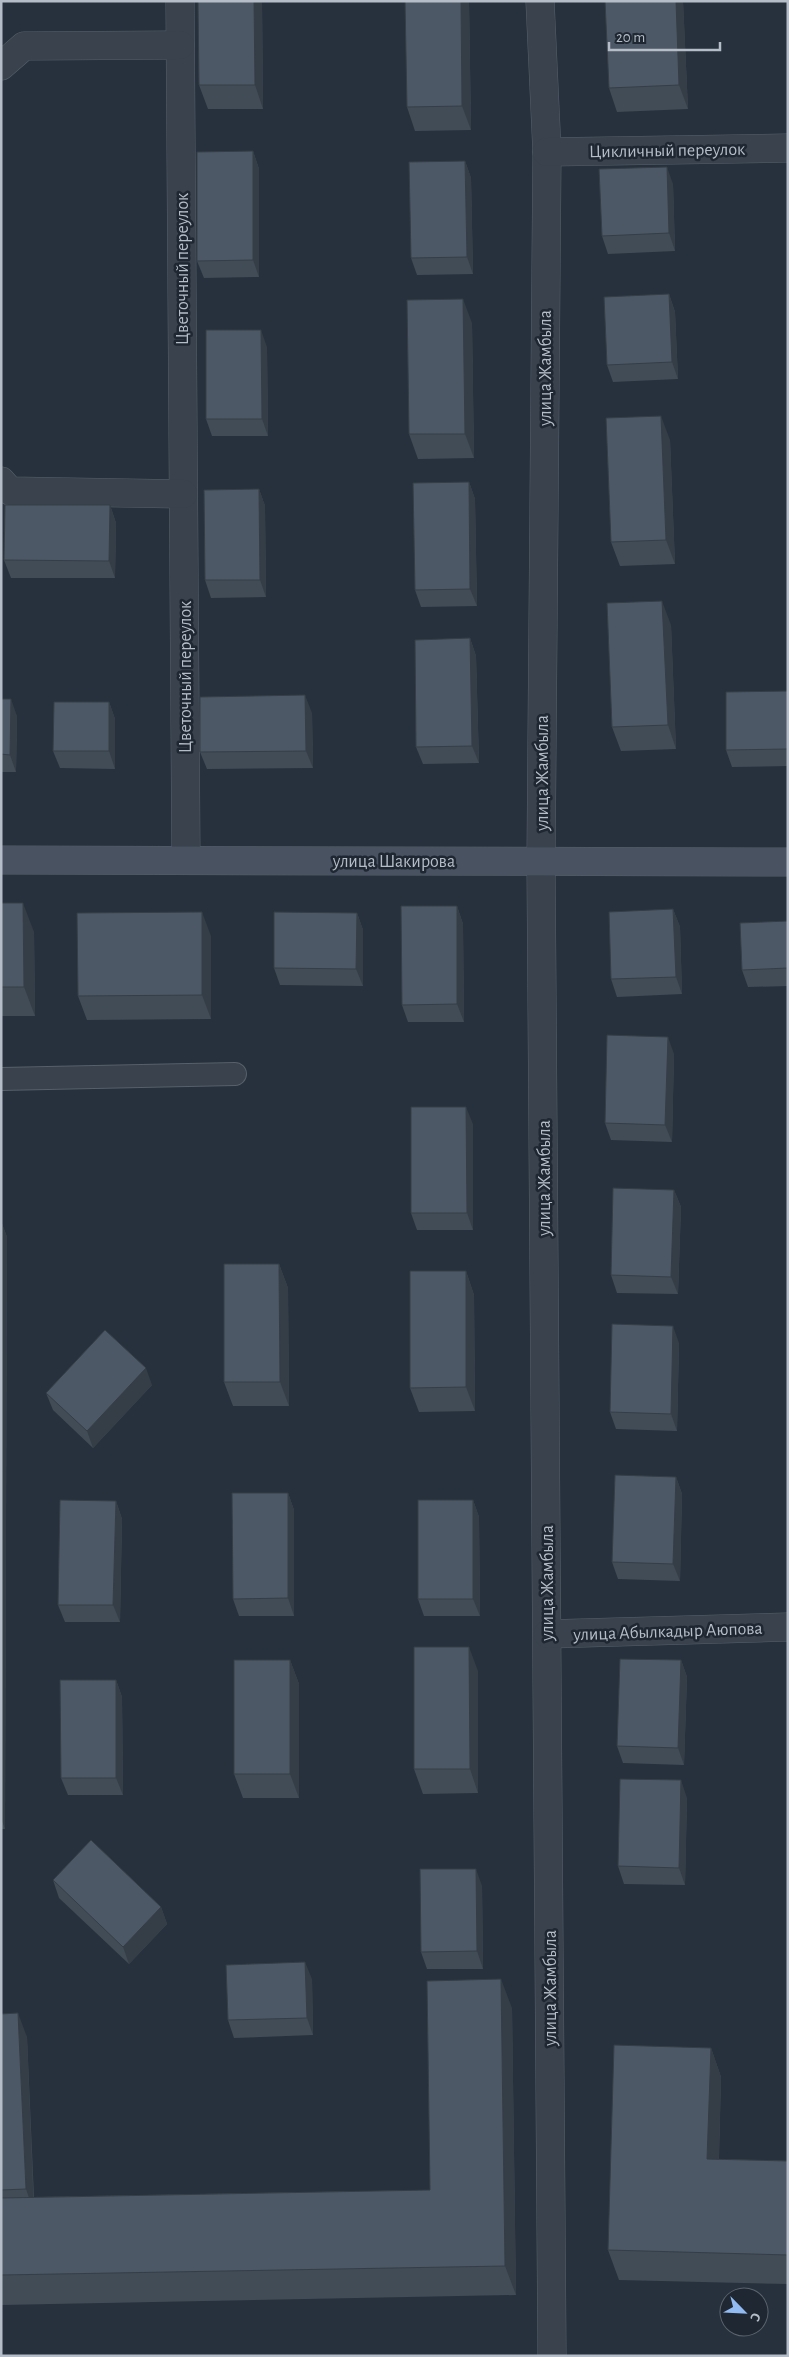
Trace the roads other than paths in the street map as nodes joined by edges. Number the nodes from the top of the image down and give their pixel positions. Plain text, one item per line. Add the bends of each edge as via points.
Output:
1 (180, 1) edge
2 (540, 1) edge
3 (180, 45) junction
4 (1, 66) edge
5 (788, 148) edge
6 (547, 152) junction
7 (1, 480) edge
8 (183, 494) junction
9 (1, 860) edge
10 (186, 860) junction
11 (541, 862) junction
12 (788, 862) edge
13 (235, 1074) dead end
14 (1, 1079) edge
15 (788, 1627) edge
16 (548, 1634) junction
17 (552, 2356) edge

1 - 3 street, Цветочный переулок
2 - 6 street, улица Жамбыла
3 - 4 street via 24,46
3 - 8 street, Цветочный переулок
5 - 6 street, Цикличный переулок
6 - 11 street, улица Жамбыла
7 - 8 street via 10,491
8 - 10 street, Цветочный переулок
9 - 10 street, улица Шакирова
10 - 11 street, улица Шакирова
11 - 12 street, улица Шакирова
11 - 16 street, улица Жамбыла
13 - 14 lane
15 - 16 street, улица Абылкадыр Аюпова
16 - 17 street, улица Жамбыла

